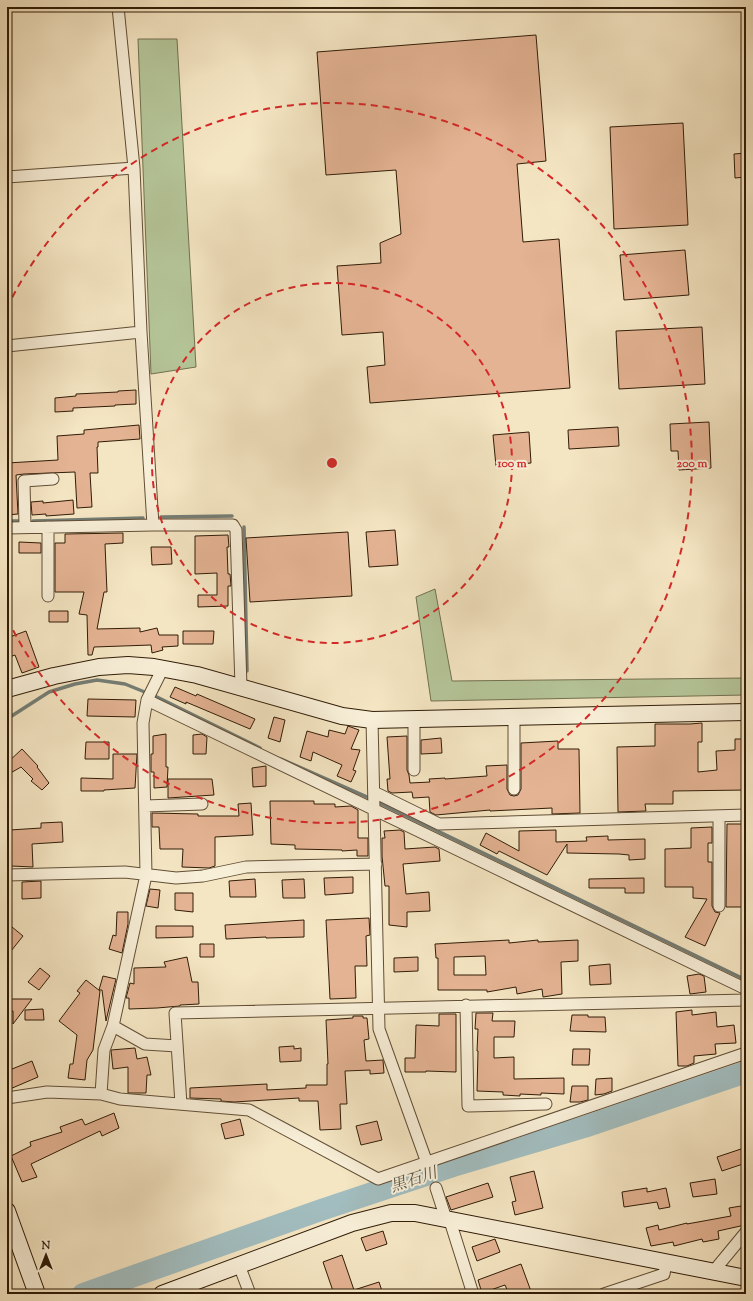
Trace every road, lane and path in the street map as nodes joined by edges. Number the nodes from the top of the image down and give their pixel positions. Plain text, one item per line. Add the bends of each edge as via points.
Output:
1 (118, 7) edge
2 (134, 168) junction
3 (7, 178) edge
4 (141, 332) junction
5 (7, 346) edge
6 (53, 479) dead end
7 (153, 525) junction
8 (25, 527) junction
9 (48, 527) junction
10 (7, 528) edge
11 (48, 596) dead end
12 (163, 668) junction
13 (241, 687) junction
14 (7, 689) edge
15 (149, 696) junction
16 (746, 712) edge
17 (514, 717) junction
18 (414, 719) junction
19 (372, 720) junction
20 (414, 770) dead end
21 (514, 789) dead end
22 (374, 802) junction
23 (202, 804) dead end
24 (144, 806) junction
25 (718, 816) junction
26 (746, 816) edge
27 (376, 864) junction
28 (7, 875) edge
29 (146, 875) junction
30 (718, 906) dead end
31 (746, 989) edge
32 (746, 1000) edge
33 (466, 1006) junction
34 (379, 1007) junction
35 (113, 1026) junction
36 (177, 1046) junction
37 (746, 1053) edge
38 (101, 1094) junction
39 (7, 1098) edge
40 (181, 1104) junction
41 (546, 1104) dead end
42 (427, 1163) junction
43 (436, 1188) dead end
44 (7, 1211) edge
45 (448, 1220) junction
46 (746, 1232) edge
47 (666, 1263) junction
48 (239, 1265) junction
49 (713, 1272) junction
50 (746, 1278) edge
51 (33, 1293) edge
52 (162, 1294) edge
53 (250, 1294) edge
54 (473, 1294) edge
55 (604, 1294) edge

1 - 2 street
2 - 3 street
2 - 4 street
4 - 5 street
4 - 7 street
6 - 8 street via 24,481
7 - 9 street
7 - 13 street via 232,525 236,530
8 - 9 street
8 - 10 street
9 - 11 street
12 - 13 street
12 - 14 street via 128,665 99,667
12 - 15 street
13 - 19 street via 342,716
15 - 22 street
15 - 24 street via 143,723
16 - 17 street
17 - 18 street
17 - 21 street
18 - 19 street
18 - 20 street
19 - 22 street
22 - 25 street via 439,824
22 - 27 street
22 - 31 street
23 - 24 street
24 - 29 street
25 - 26 street
25 - 30 street
27 - 29 street via 246,867 203,876 176,878
27 - 34 street
28 - 29 street via 126,872
29 - 35 street
32 - 33 street
33 - 34 street
33 - 41 street via 468,1106
34 - 36 street via 175,1013
34 - 42 street via 379,1029
35 - 36 street via 145,1044
35 - 38 street via 104,1050
36 - 40 street
37 - 42 street
38 - 39 street via 47,1092
38 - 40 street via 120,1099
40 - 42 street via 249,1110 378,1179
43 - 45 street
44 - 51 street
45 - 47 street
45 - 48 street via 415,1213 391,1213 352,1223
45 - 54 street
46 - 49 street
47 - 49 street
47 - 55 street via 664,1274
48 - 52 street
48 - 53 street
49 - 50 street

